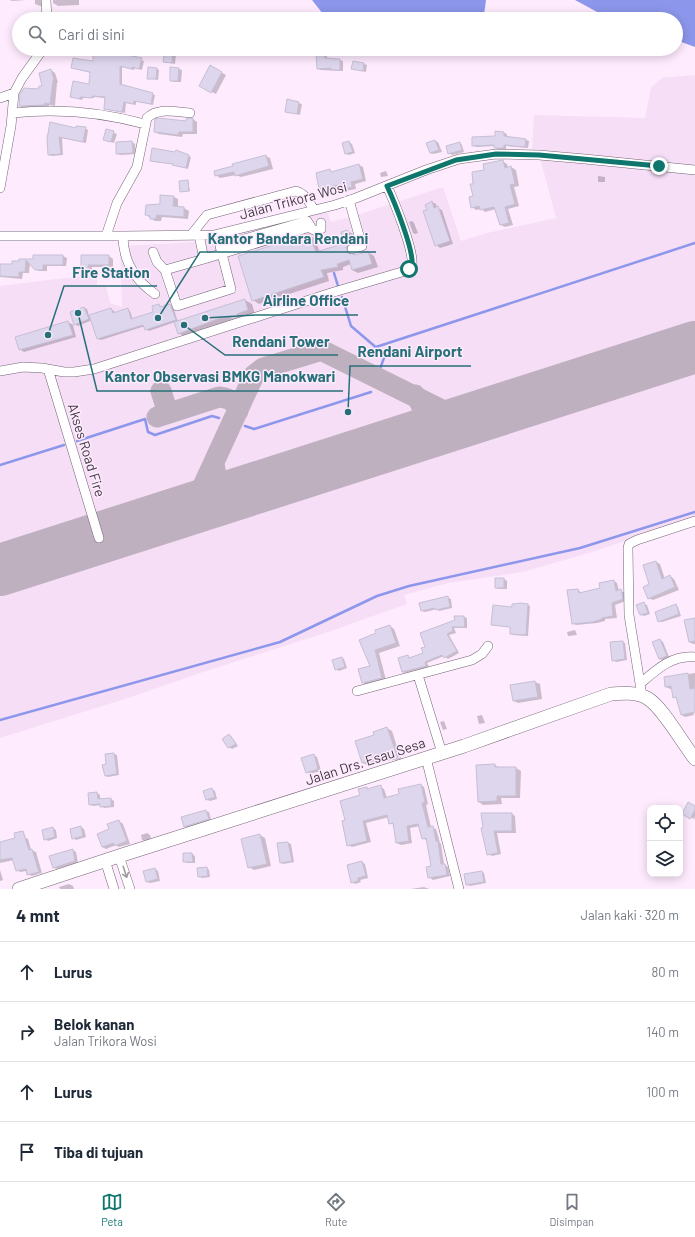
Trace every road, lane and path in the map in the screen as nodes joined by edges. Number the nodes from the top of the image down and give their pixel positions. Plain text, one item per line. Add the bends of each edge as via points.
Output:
1 (46, 0) edge
2 (47, 12) edge
3 (39, 56) edge
4 (14, 93) junction
5 (0, 98) edge
6 (12, 113) junction
7 (190, 113) dead end
8 (145, 124) junction
9 (695, 170) edge
10 (387, 186) junction
11 (0, 188) edge
12 (348, 200) junction
13 (318, 215) junction
14 (195, 235) junction
15 (0, 236) edge
16 (106, 236) junction
17 (123, 236) junction
18 (154, 236) junction
19 (352, 250) dead end
20 (222, 255) junction
21 (204, 260) junction
22 (165, 270) junction
23 (155, 294) dead end
24 (48, 369) junction
25 (0, 371) edge
26 (695, 522) edge
27 (99, 538) dead end
28 (488, 646) dead end
29 (695, 657) edge
30 (418, 675) junction
31 (641, 683) junction
32 (357, 691) dead end
33 (642, 696) junction
34 (442, 753) junction
35 (426, 758) junction
36 (695, 759) edge
37 (119, 856) junction
38 (105, 860) junction
39 (19, 889) edge
40 (114, 889) edge
41 (130, 889) edge
42 (459, 889) edge

1 - 2 street
3 - 4 street
4 - 5 street
4 - 6 street
6 - 8 street via 45,110 82,112
6 - 11 street
7 - 8 street via 155,112 148,116
8 - 16 street via 137,167 117,203
9 - 10 street, Jalan Trikora Wosi via 539,155 496,154 459,159
10 - 12 street, Jalan Trikora Wosi
10 - 24 street via 412,256 412,265 409,269 94,369 74,372
12 - 13 street, Jalan Trikora Wosi
12 - 19 street via 362,246
13 - 14 street, Jalan Trikora Wosi via 224,233
13 - 14 street via 308,198 296,191 212,213 204,218
13 - 20 street via 321,227 319,230 314,230 307,221 220,246
14 - 18 street, Jalan Trikora Wosi
14 - 21 street
15 - 16 street, Jalan Trikora Wosi
16 - 17 street, Jalan Trikora Wosi
17 - 18 street, Jalan Trikora Wosi
17 - 23 street via 124,250 131,269 141,283
18 - 22 street via 153,250 157,262
20 - 21 street
20 - 22 street via 231,289 177,306
21 - 22 street
24 - 25 street via 23,367
24 - 27 street, Akses Road Fire
26 - 31 street via 629,544 629,615
28 - 30 street via 482,654 472,660
29 - 31 street via 678,658 669,662
30 - 32 street
30 - 34 street
31 - 33 street
33 - 34 highway, Jalan Drs. Esau Sesa via 627,693 605,696
33 - 36 highway, Jalan Drs. Esau Sesa via 659,709
34 - 35 highway, Jalan Drs. Esau Sesa
35 - 37 highway, Jalan Drs. Esau Sesa
35 - 42 street
37 - 38 highway, Jalan Drs. Esau Sesa
37 -> 41 street
38 - 39 highway, Jalan Drs. Esau Sesa
38 - 40 street

